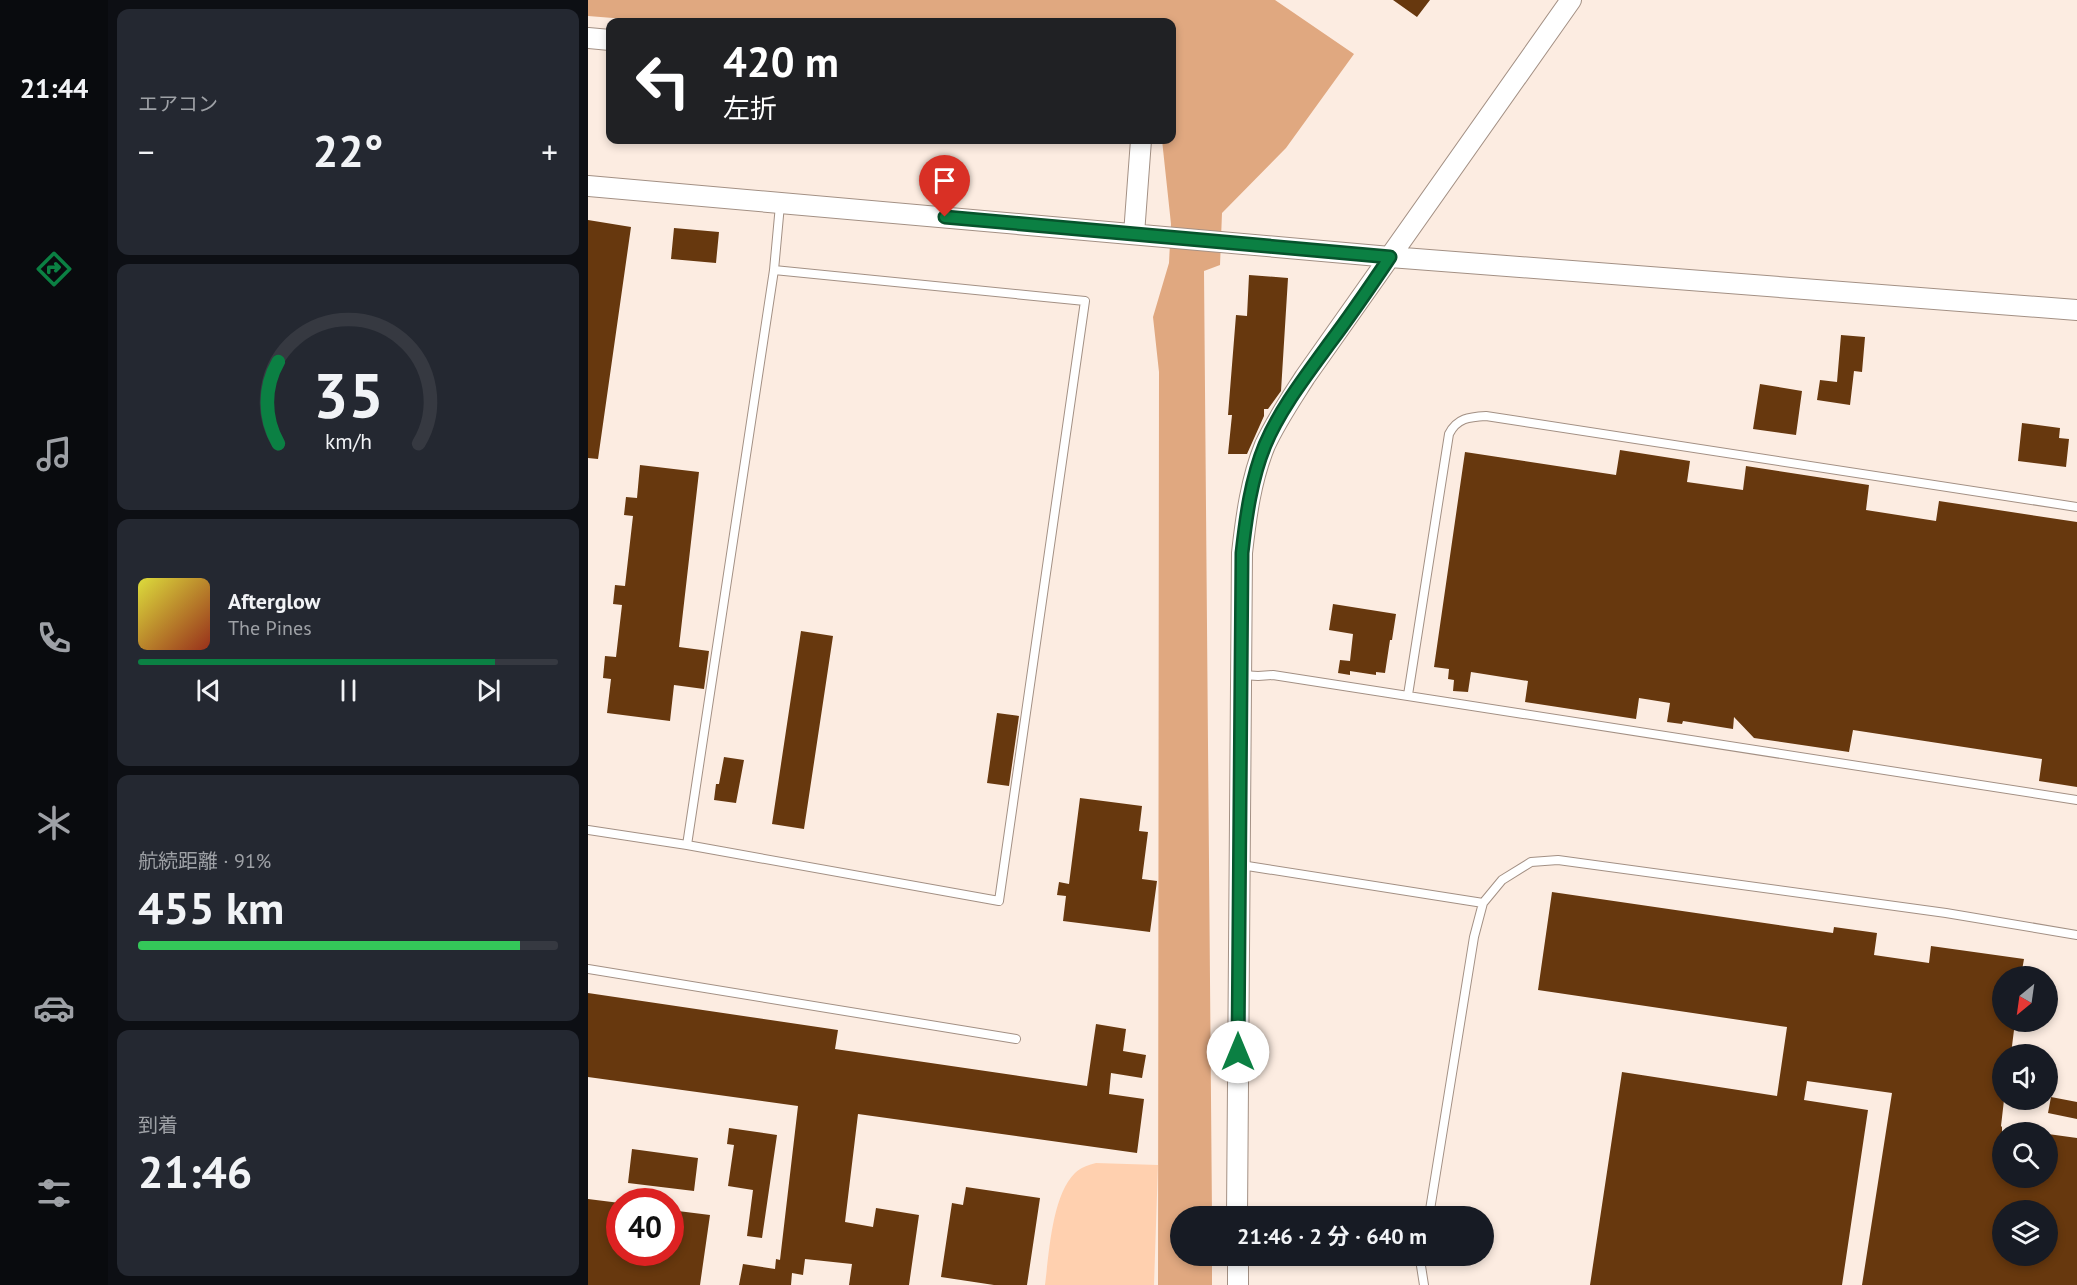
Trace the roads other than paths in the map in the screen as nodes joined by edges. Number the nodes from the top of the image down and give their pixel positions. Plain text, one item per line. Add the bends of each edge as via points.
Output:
1 (1571, 0) edge
2 (588, 38) edge
3 (606, 40) edge
4 (1141, 144) edge
5 (588, 186) edge
6 (780, 203) junction
7 (1134, 234) junction
8 (1390, 257) junction
9 (774, 270) junction
10 (2077, 310) edge
11 (2077, 507) edge
12 (1241, 675) junction
13 (1408, 695) junction
14 (2077, 800) edge
15 (588, 830) edge
16 (687, 845) junction
17 (1238, 865) junction
18 (1482, 903) junction
19 (2077, 935) edge
20 (588, 969) edge
21 (1016, 1039) dead end
22 (1237, 1206) edge
23 (1431, 1206) edge
24 (1238, 1266) edge
25 (1421, 1266) edge
26 (1238, 1285) edge
27 (1424, 1285) edge

1 - 8 street
2 - 3 street
4 - 7 street
5 - 6 street
6 - 7 street
6 - 9 lane
7 - 8 street
8 - 10 street
8 - 12 street via 1305,377 1265,446 1245,518
9 - 16 lane
9 - 16 lane via 1085,301 999,901
11 - 13 lane via 1472,416 1459,420 1449,434
12 - 13 lane via 1273,675
12 - 17 street
13 - 14 lane
15 - 16 lane
17 - 18 lane
17 - 22 street
18 - 19 lane via 1502,880 1531,862 1558,860 1946,913
18 - 23 lane
20 - 21 lane
24 - 26 street
25 - 27 lane

